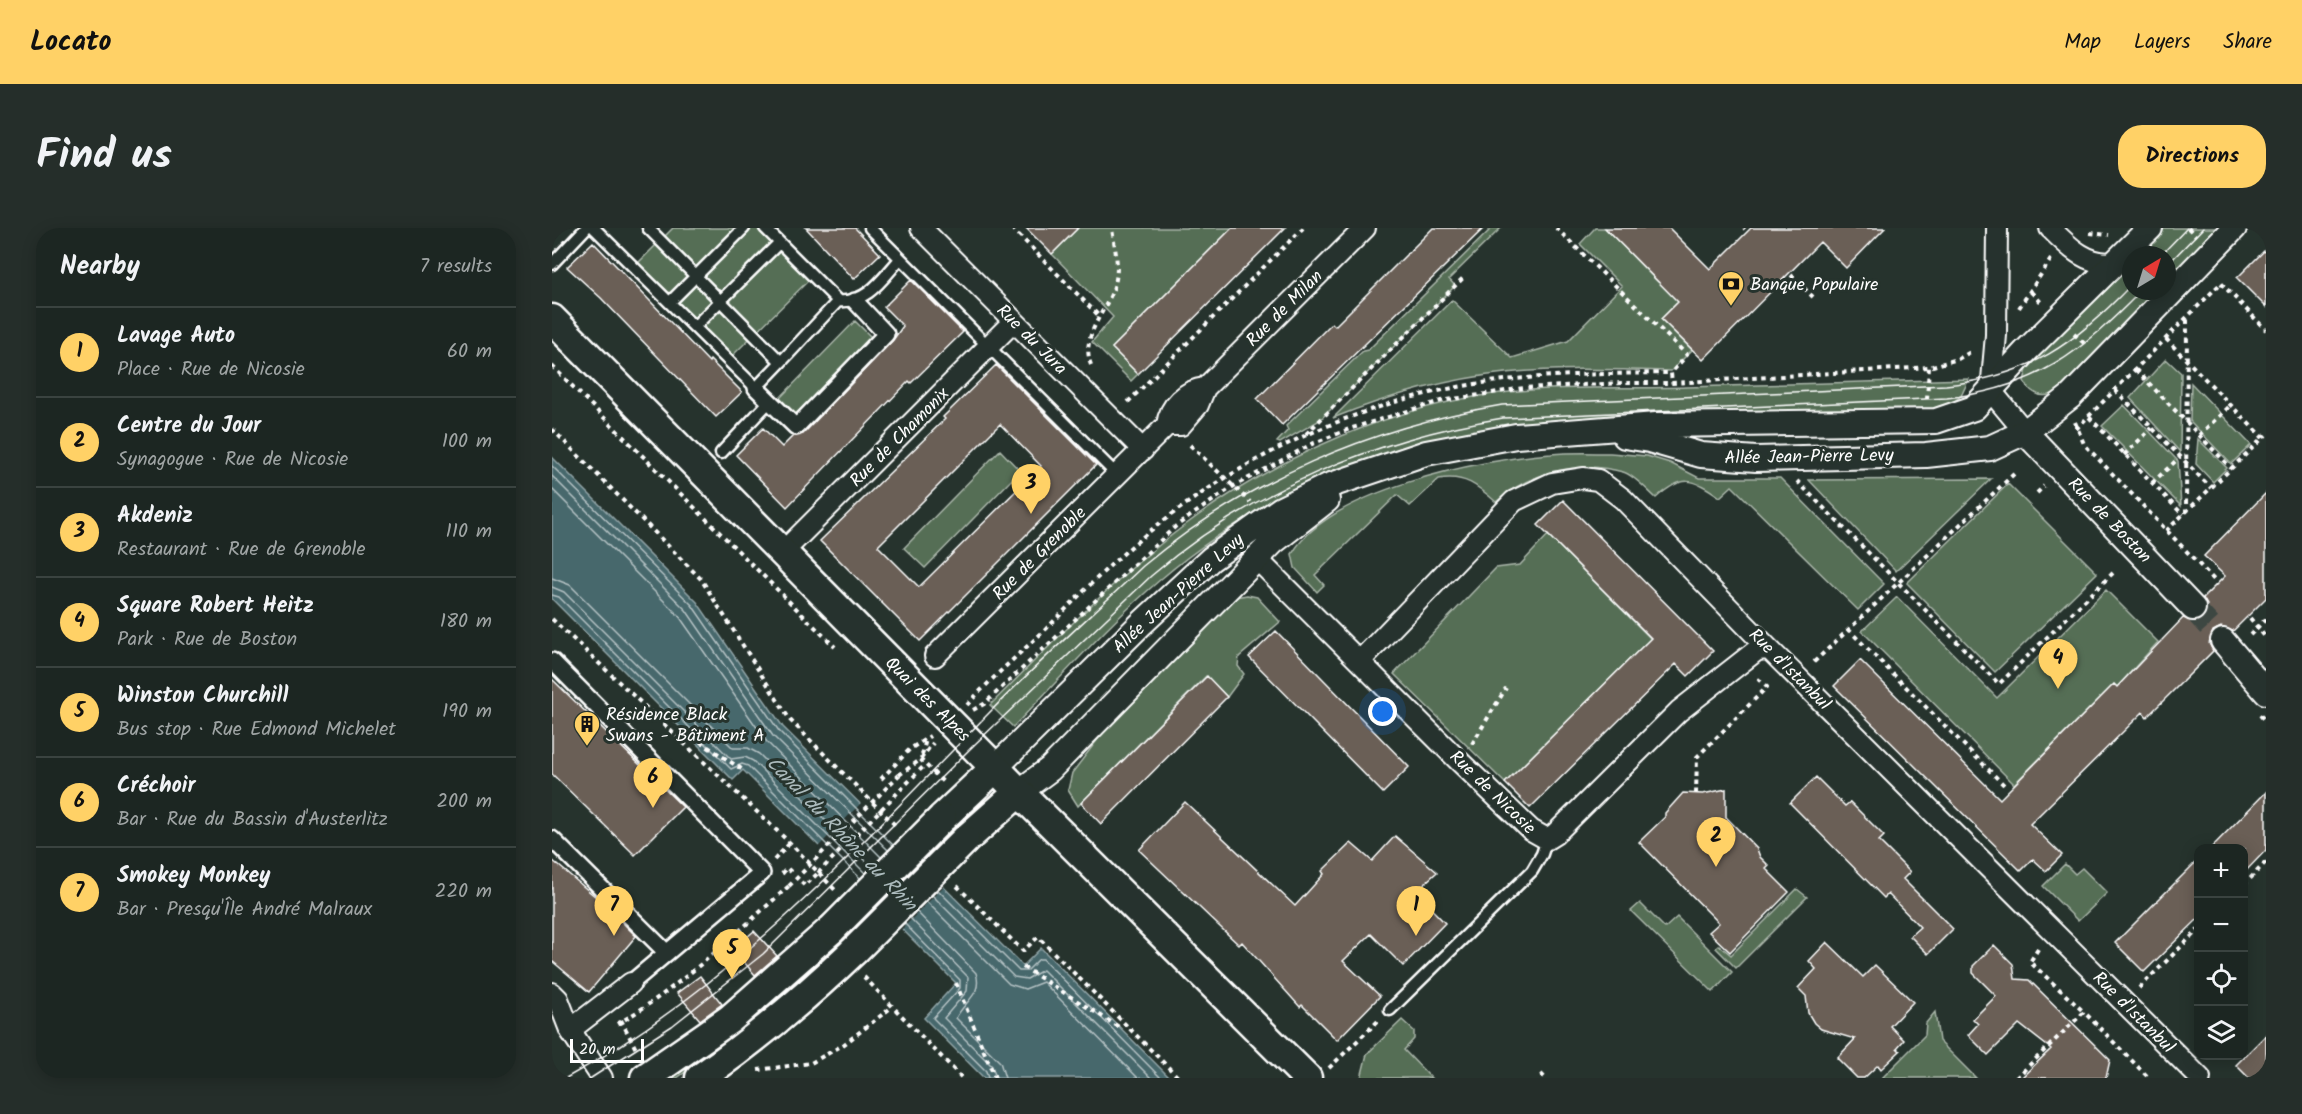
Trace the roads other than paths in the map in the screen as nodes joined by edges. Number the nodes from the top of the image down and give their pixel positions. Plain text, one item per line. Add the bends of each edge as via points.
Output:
1 (586, 228) edge
2 (594, 228) edge
3 (648, 228) edge
4 (744, 228) edge
5 (765, 228) edge
6 (870, 228) edge
7 (921, 228) edge
8 (1365, 228) edge
9 (1997, 228) edge
10 (2150, 228) edge
11 (2234, 228) edge
12 (2057, 235) edge
13 (780, 243) junction
14 (900, 259) junction
15 (2116, 262) junction
16 (552, 264) edge
17 (696, 277) junction
18 (671, 301) junction
19 (855, 301) junction
20 (720, 302) junction
21 (838, 302) junction
22 (552, 319) edge
23 (1014, 321) junction
24 (695, 326) junction
25 (988, 347) junction
26 (780, 362) junction
27 (756, 388) junction
28 (1991, 391) junction
29 (770, 401) junction
30 (1591, 431) junction
31 (2025, 432) junction
32 (1143, 450) junction
33 (721, 453) dead end
34 (1391, 463) junction
35 (1118, 475) junction
36 (783, 552) junction
37 (1256, 558) junction
38 (2193, 608) tunnel mouth
39 (2223, 641) tunnel mouth
40 (1769, 650) junction
41 (935, 656) dead end
42 (552, 661) edge
43 (1360, 661) junction
44 (2266, 692) edge
45 (995, 768) junction
46 (1019, 792) junction
47 (552, 838) edge
48 (1547, 839) junction
49 (667, 953) junction
50 (631, 983) joint
51 (552, 993) edge
52 (1389, 1010) road end
53 (552, 1022) edge
54 (570, 1030) junction
55 (1317, 1074) edge
56 (647, 1076) edge
57 (602, 1078) edge
58 (700, 1078) edge
59 (2200, 1078) edge

1 - 16 lane
2 - 18 lane
3 - 17 lane
4 - 17 lane
5 - 13 lane
6 - 14 lane
7 - 23 street, Rue du Jura
8 - 32 street, Rue de Milan via 1204,388 1198,405 1181,425 1167,425
9 - 28 street
10 - 15 street, Allée Jean-Pierre Levy
11 - 31 street, Allée Jean-Pierre Levy via 2071,396
12 - 15 street via 2096,263
13 - 20 lane
13 - 21 lane
14 - 19 lane via 864,297
14 - 25 lane
15 - 28 street, Allée Jean-Pierre Levy
17 - 18 lane
17 - 20 lane
18 - 24 lane
19 - 21 lane
19 - 29 street via 886,334 796,427
20 - 24 lane
20 - 26 lane
21 - 26 lane
22 - 36 main road, Quai des Alpes
23 - 25 street, Rue de Chamonix
23 - 32 street, Rue du Jura
24 - 27 lane
25 - 35 lane
25 - 36 street, Rue de Chamonix
26 - 27 lane
27 - 29 street
28 - 30 street, Allée Jean-Pierre Levy via 1974,408 1936,421 1656,425
28 - 31 street
29 - 33 lane
30 - 31 street, Allée Jean-Pierre Levy via 1648,440 1701,455 1756,459 1968,452 1989,448
30 - 34 street, Allée Jean-Pierre Levy via 1516,436
31 - 38 street, Rue de Boston
32 - 35 street, Rue de Grenoble
34 - 37 street, Allée Jean-Pierre Levy via 1345,487 1293,523
34 - 45 street, Allée Jean-Pierre Levy via 1328,486 1266,518 1211,559
35 - 41 street, Rue de Grenoble
36 - 45 main road, Quai des Alpes
37 - 43 street, Rue de Nicosie
37 - 46 street, Allée Jean-Pierre Levy via 1050,768
39 - 44 street
40 - 43 street, Rue d'Istanbul via 1623,499 1598,480 1583,478 1552,483 1514,501
40 - 48 street, Rue de Nicosie via 1756,650 1679,711
40 - 59 street, Rue d'Istanbul
42 - 49 street via 762,873
43 - 48 street, Rue de Nicosie via 1531,830
45 - 46 main road, Quai des Alpes
45 - 56 main road, bridge via 832,929 730,1019
46 - 55 main road, Quai des Alpes
46 - 58 main road, bridge via 964,840 858,963
47 - 49 street
48 - 52 lane via 1532,871
49 - 50 street
50 - 54 street
51 - 54 street
53 - 54 street
54 - 57 street

